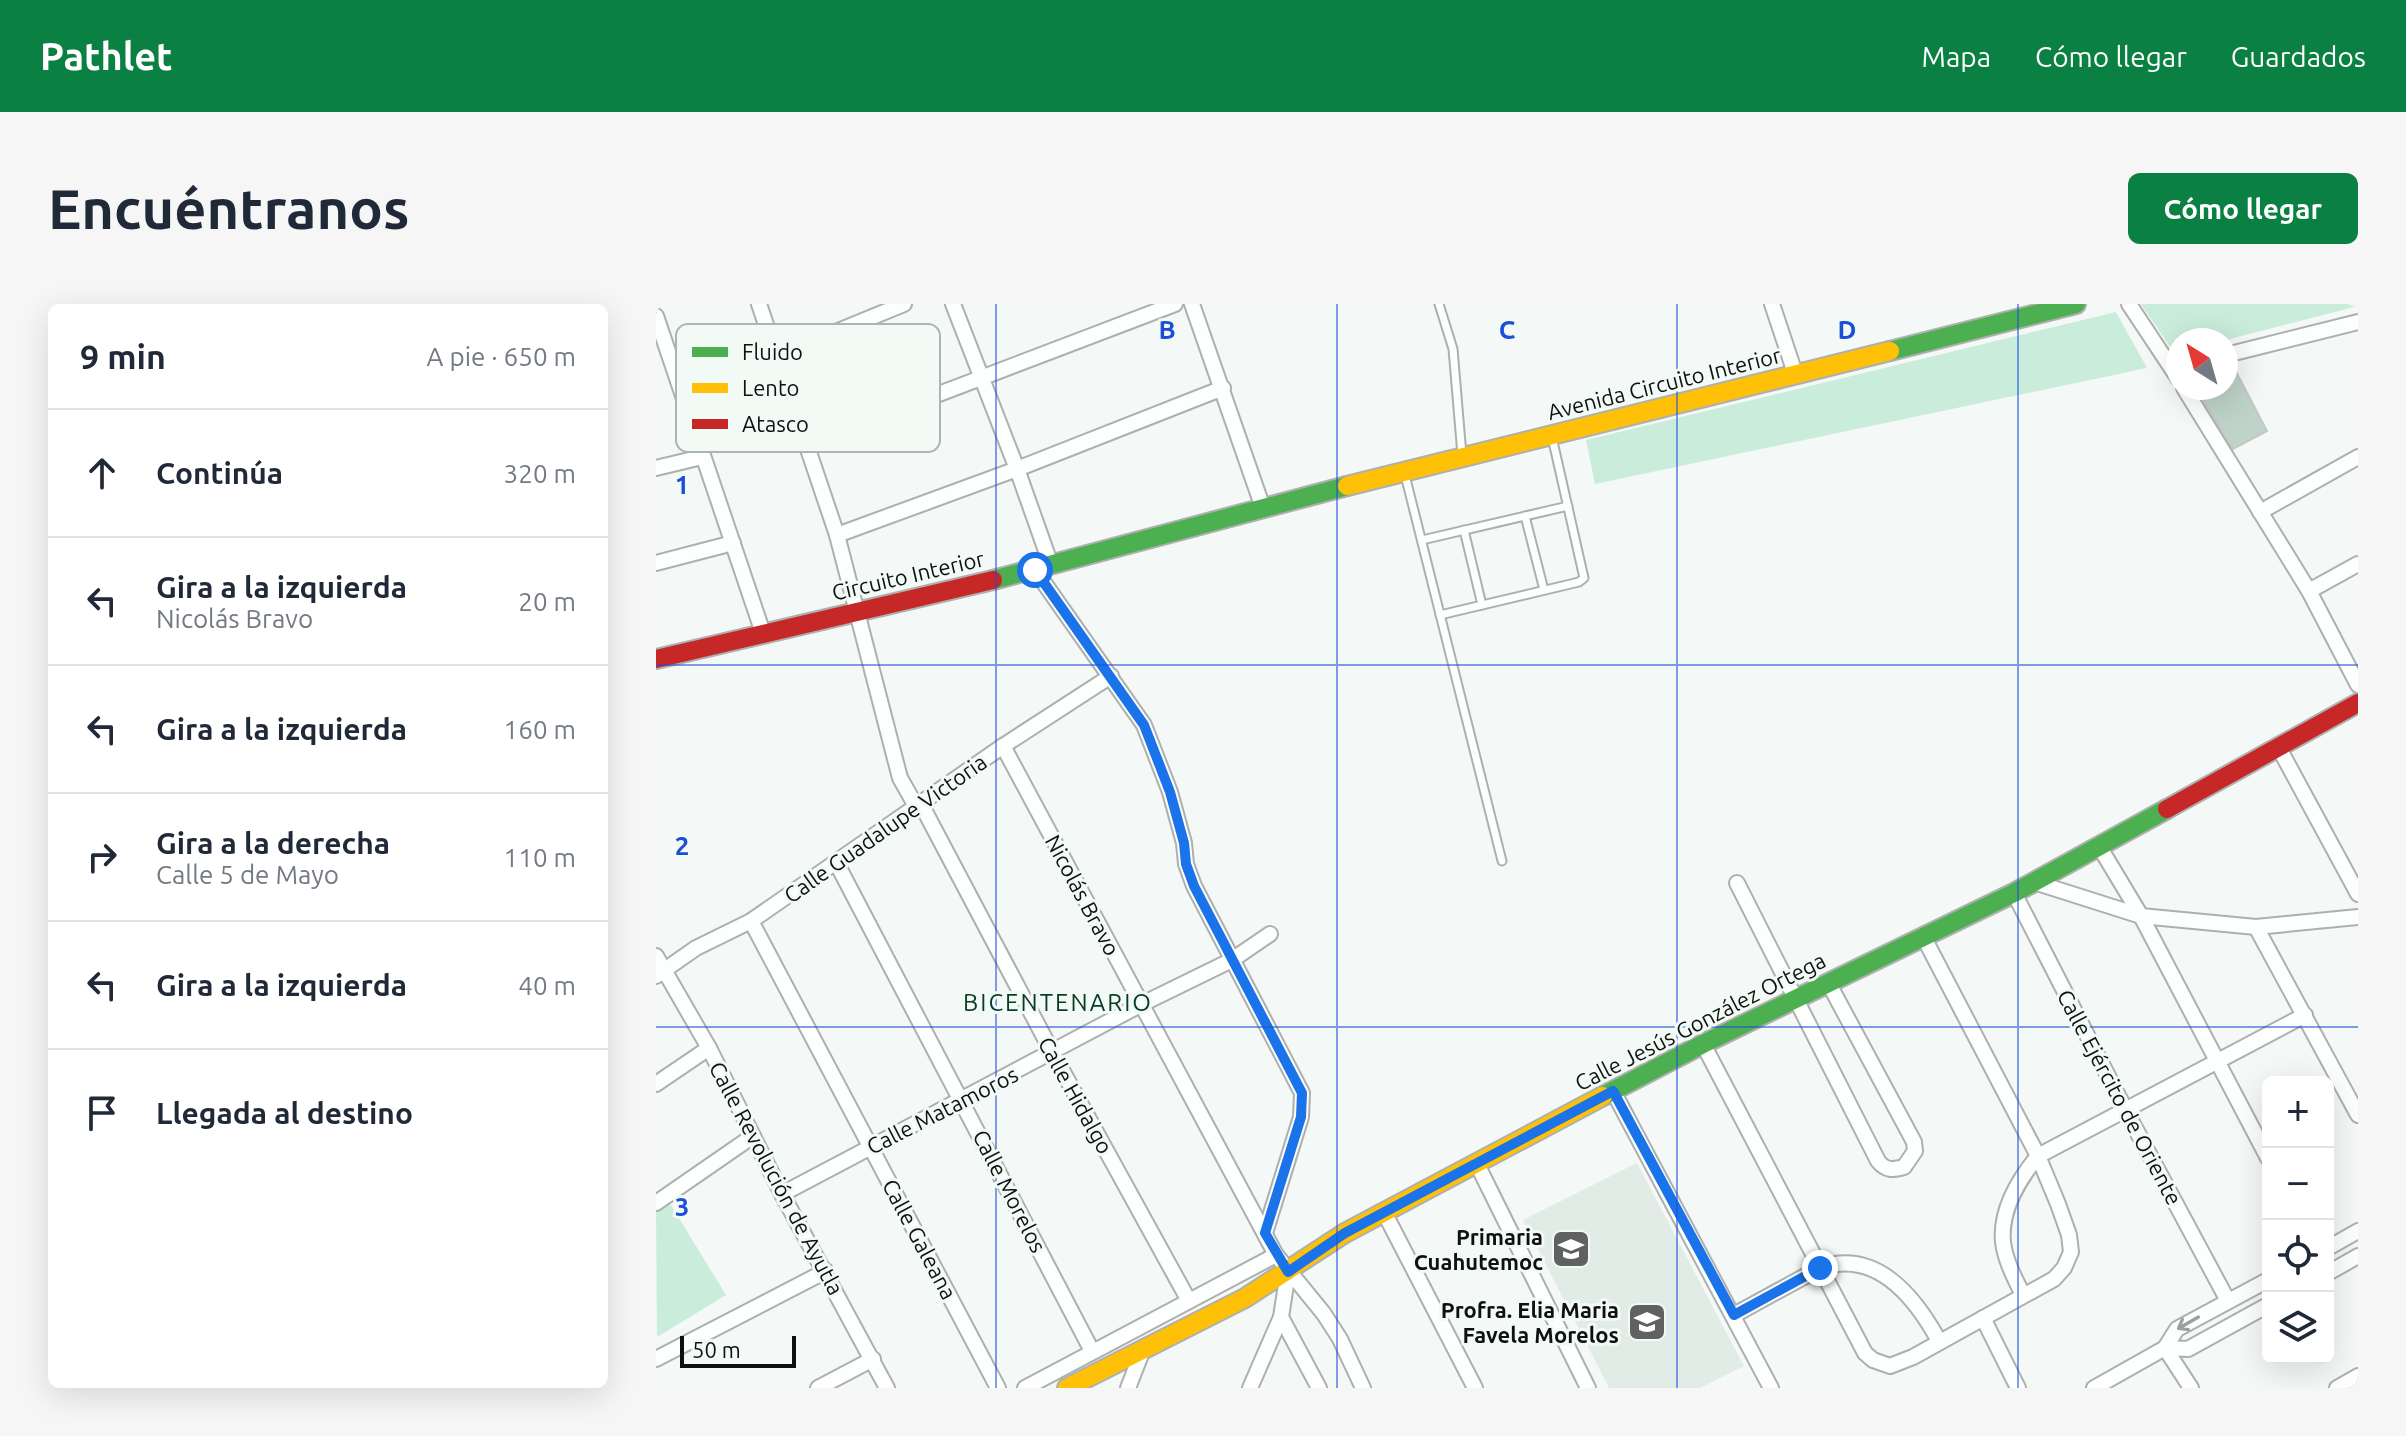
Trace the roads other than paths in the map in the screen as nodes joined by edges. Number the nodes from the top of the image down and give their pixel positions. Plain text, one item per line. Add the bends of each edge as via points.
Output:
1 (759, 304) edge
2 (904, 304) edge
3 (953, 304) edge
4 (1175, 304) edge
5 (1192, 304) edge
6 (1439, 304) edge
7 (1772, 304) edge
8 (2076, 304) edge
9 (2129, 304) edge
10 (656, 316) edge
11 (2358, 322) edge
12 (766, 324) edge
13 (855, 324) edge
14 (2238, 352) edge
15 (2166, 357) edge
16 (1796, 376) junction
17 (676, 377) edge
18 (981, 379) junction
19 (1223, 388) junction
20 (940, 394) edge
21 (2191, 400) edge
22 (1552, 435) junction
23 (700, 452) edge
24 (807, 452) edge
25 (702, 457) junction
26 (1462, 457) junction
27 (2358, 457) edge
28 (656, 468) edge
29 (1017, 469) junction
30 (1404, 471) junction
31 (1568, 506) junction
32 (1263, 508) junction
33 (2260, 512) junction
34 (1525, 516) junction
35 (1464, 530) junction
36 (837, 535) junction
37 (1422, 540) junction
38 (733, 543) junction
39 (656, 563) edge
40 (2358, 564) edge
41 (1043, 568) junction
42 (1544, 590) junction
43 (2309, 591) junction
44 (1482, 605) junction
45 (856, 612) junction
46 (1440, 615) junction
47 (763, 633) junction
48 (656, 659) edge
49 (1111, 676) junction
50 (2357, 678) edge
51 (2358, 703) edge
52 (1003, 746) junction
53 (2279, 748) junction
54 (919, 806) junction
55 (2099, 846) junction
56 (1502, 861) dead end
57 (836, 862) junction
58 (2034, 882) junction
59 (1737, 883) dead end
60 (2014, 893) junction
61 (2358, 894) edge
62 (2141, 916) junction
63 (2358, 917) edge
64 (751, 921) junction
65 (2256, 927) junction
66 (1270, 934) dead end
67 (1923, 936) junction
68 (656, 956) edge
69 (1232, 960) junction
70 (661, 972) edge
71 (1829, 984) junction
72 (1796, 999) junction
73 (1142, 1004) junction
74 (2305, 1015) junction
75 (1703, 1044) junction
76 (709, 1048) junction
77 (1052, 1052) junction
78 (2216, 1062) junction
79 (656, 1084) edge
80 (1613, 1091) junction
81 (963, 1100) junction
82 (2126, 1111) junction
83 (2358, 1115) edge
84 (753, 1136) junction
85 (872, 1146) junction
86 (2263, 1148) edge
87 (2038, 1156) junction
88 (1476, 1162) junction
89 (782, 1194) junction
90 (656, 1203) edge
91 (1384, 1212) junction
92 (2358, 1231) edge
93 (1265, 1233) junction
94 (2334, 1245) edge
95 (2334, 1247) edge
96 (1276, 1255) junction
97 (2353, 1259) edge
98 (1820, 1268) junction
99 (2334, 1270) edge
100 (826, 1271) junction
101 (1288, 1272) junction
102 (2262, 1283) edge
103 (2023, 1295) junction
104 (1189, 1301) junction
105 (2228, 1301) junction
106 (2262, 1308) edge
107 (1734, 1315) junction
108 (1281, 1317) junction
109 (1983, 1318) junction
110 (1939, 1341) junction
111 (1144, 1347) junction
112 (2165, 1348) junction
113 (1092, 1351) junction
114 (658, 1354) edge
115 (873, 1359) junction
116 (2358, 1376) edge
117 (818, 1388) edge
118 (887, 1388) edge
119 (998, 1388) edge
120 (1025, 1388) edge
121 (1067, 1388) edge
122 (1128, 1388) edge
123 (1250, 1388) edge
124 (1319, 1388) edge
125 (1363, 1388) edge
126 (1475, 1388) edge
127 (1588, 1388) edge
128 (1771, 1388) edge
129 (2018, 1388) edge
130 (2094, 1388) edge
131 (2191, 1388) edge
132 (2337, 1388) edge

1 - 12 street, Calle Hidalgo
2 - 13 street
3 - 18 street
4 - 18 street
5 - 19 street
6 - 26 lane via 1453,349
7 - 16 street
8 - 16 street, Avenida Circuito Interior
9 - 15 street
10 - 17 street
11 - 14 street
16 - 22 street, Avenida Circuito Interior
18 - 20 street
18 - 29 street
19 - 29 street
19 - 32 street
21 - 33 street
22 - 26 street, Avenida Circuito Interior
22 - 31 lane
23 - 25 street
24 - 36 street, Calle Hidalgo
25 - 28 street
25 - 38 street
26 - 30 street, Avenida Circuito Interior
27 - 33 street
29 - 36 street
29 - 41 street
30 - 32 street, Avenida Circuito Interior
30 - 37 lane
31 - 34 lane
31 - 42 lane via 1584,578
32 - 41 street, Circuito Interior
33 - 43 street
34 - 35 lane
34 - 42 lane
35 - 37 lane
35 - 44 lane
36 - 45 street, Calle Hidalgo
37 - 46 lane
38 - 39 street
38 - 47 street
40 - 43 street
41 - 45 street, Circuito Interior
41 - 49 street
42 - 44 lane
43 - 50 street
44 - 46 lane
45 - 47 street, Circuito Interior
45 - 54 street, Calle Hidalgo via 900,778
46 - 56 lane
47 - 48 street, Circuito Interior
49 - 52 street, Calle Guadalupe Victoria
49 - 69 street via 1144,725 1170,792 1194,886
51 - 53 street, Calle Jesús González Ortega
52 - 54 street, Calle Guadalupe Victoria
52 - 73 street, Nicolás Bravo
53 - 55 street, Calle Jesús González Ortega
53 - 61 street
54 - 57 street, Calle Guadalupe Victoria
54 - 77 street, Calle Hidalgo
55 - 58 street, Calle Jesús González Ortega
55 - 62 street
57 - 64 street, Calle Guadalupe Victoria
57 - 81 street, Calle Morelos
58 - 60 street, Calle Jesús González Ortega
58 - 62 street
59 - 72 street
60 - 67 street, Calle Jesús González Ortega
60 - 82 street, Calle Ejército de Oriente
62 - 65 street
62 - 78 street
63 - 65 street
64 - 70 street, Calle Guadalupe Victoria
64 - 85 street, Calle Galeana
65 - 74 street
66 - 69 street, Calle Matamoros
67 - 71 street, Calle Jesús González Ortega
67 - 87 street
68 - 70 street, Calle Revolución de Ayutla
69 - 73 street, Calle Matamoros
69 - 93 street via 1298,1082 1304,1105
70 - 76 street, Calle Revolución de Ayutla
71 - 72 street, Calle Jesús González Ortega
71 - 72 street via 1914,1142 1915,1151 1904,1167 1893,1170 1878,1161
72 - 75 street, Calle Jesús González Ortega
73 - 77 street, Calle Matamoros
73 - 93 street, Nicolás Bravo
74 - 78 street
74 - 83 street
75 - 80 street, Calle Jesús González Ortega
75 - 98 street
76 - 79 street
76 - 84 street, Calle Revolución de Ayutla
77 - 81 street, Calle Matamoros
77 - 104 street, Calle Hidalgo
78 - 82 street
78 - 86 street
80 - 88 street, Calle Jesús González Ortega
80 - 107 street
81 - 85 street, Calle Matamoros
81 - 113 street, Calle Morelos
82 - 87 street
82 - 105 street, Calle Ejército de Oriente
84 - 89 street, Calle Revolución de Ayutla
84 - 90 street
85 - 89 street, Calle Matamoros
85 - 119 street, Calle Galeana
87 - 103 street via 2019,1182 2003,1226 2003,1245
87 - 103 street via 2071,1252 2054,1279
88 - 91 street, Calle Jesús González Ortega
88 - 127 street
89 - 100 street, Calle Revolución de Ayutla
91 - 101 street, Calle Jesús González Ortega
91 - 126 street
92 - 94 street
93 - 96 street, Nicolás Bravo
95 - 97 street
96 - 101 street, Nicolás Bravo
96 - 104 street
97 - 99 street
98 - 107 street
98 - 110 street via 1854,1263 1900,1286 1917,1303
98 - 110 street via 1873,1360 1896,1365
100 - 114 street
100 - 115 street, Calle Revolución de Ayutla
101 - 108 street
101 - 111 street, Calle Jesús González Ortega
101 - 125 street, Nicolás Bravo via 1324,1314
102 - 105 street
103 - 109 street
104 - 113 street
105 -> 112 street via 2177,1329
106 - 112 street via 2188,1349
107 - 128 street
108 - 123 street
108 - 124 street
109 - 110 street
109 - 129 street
111 - 121 street, Calle Jesús González Ortega
111 - 122 street
112 - 130 street
112 - 131 street
113 - 120 street
115 - 117 street
115 - 118 street, Calle Revolución de Ayutla
116 - 132 street

